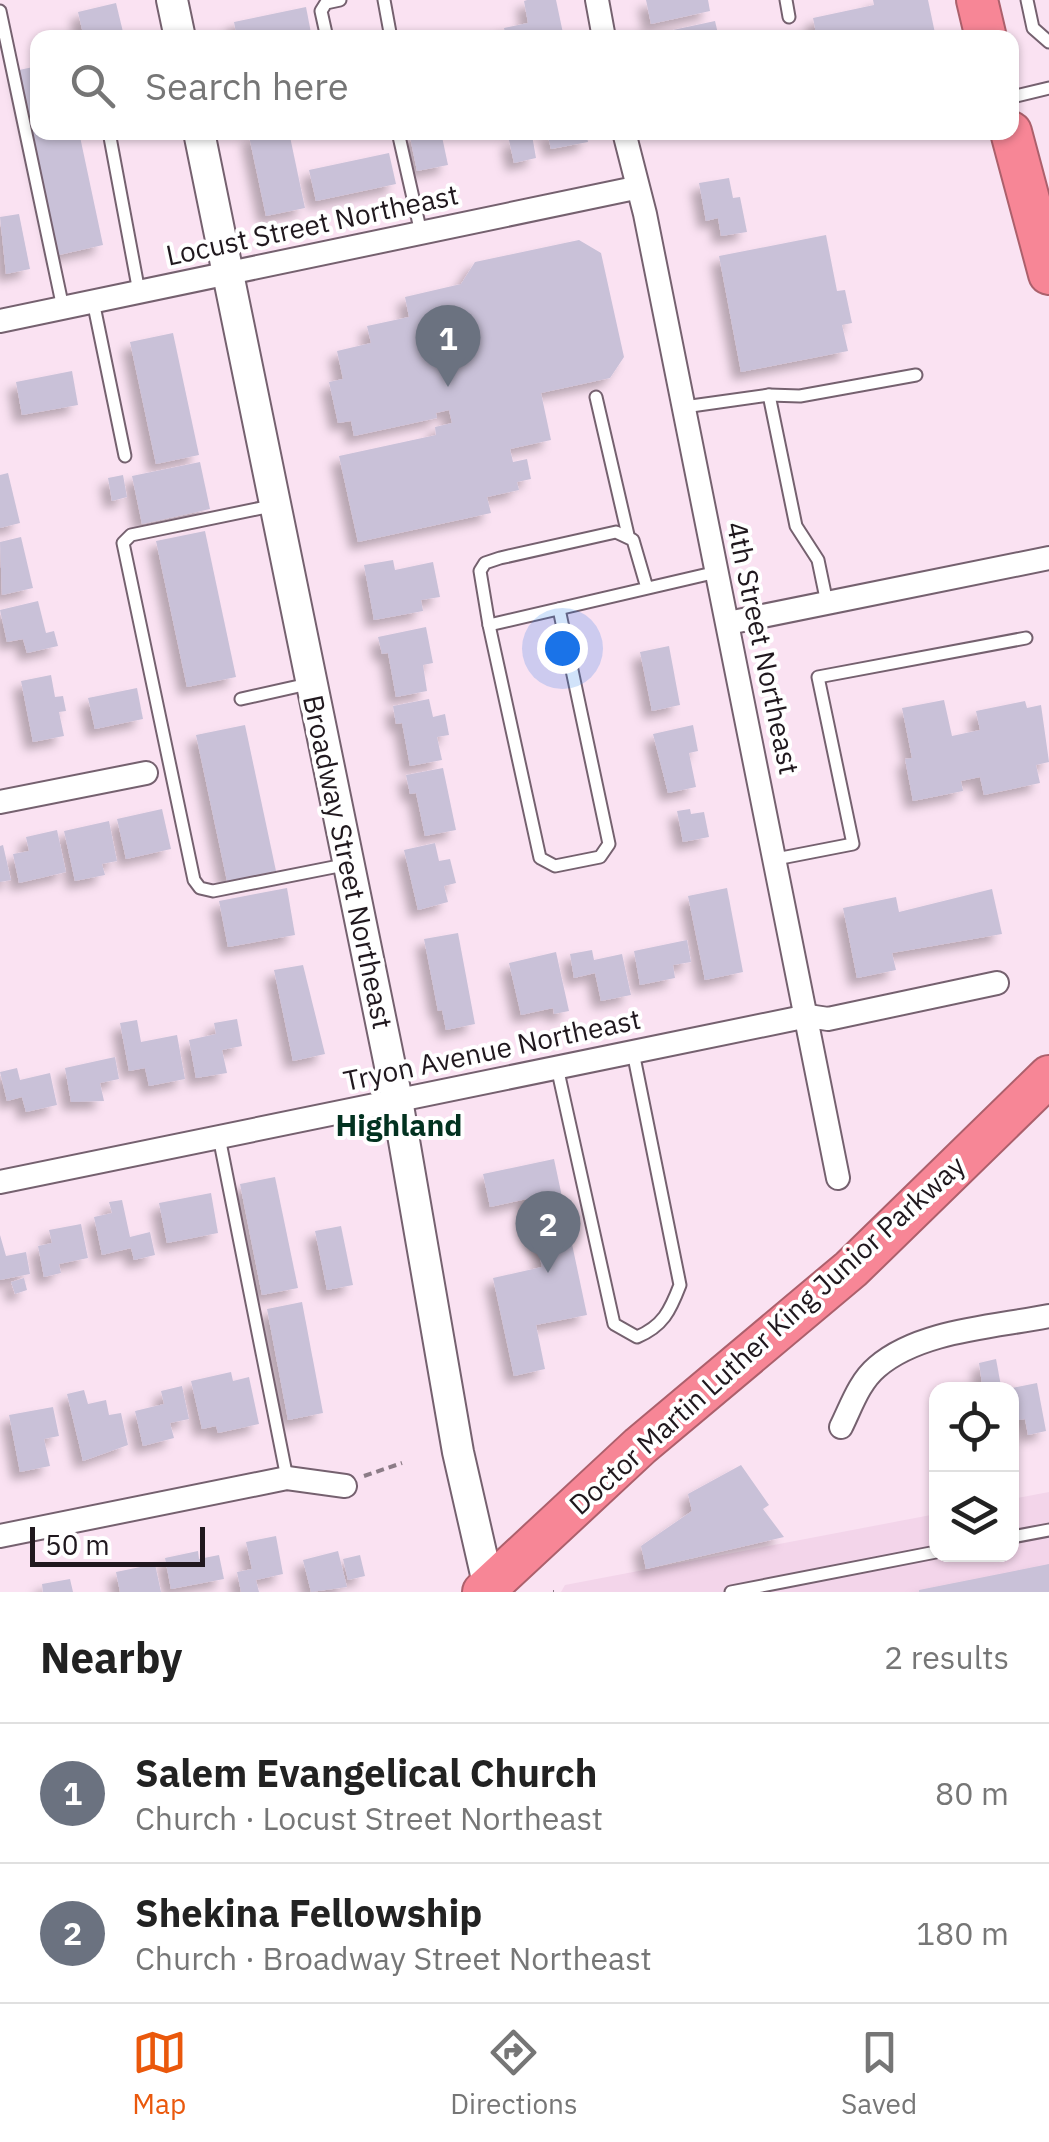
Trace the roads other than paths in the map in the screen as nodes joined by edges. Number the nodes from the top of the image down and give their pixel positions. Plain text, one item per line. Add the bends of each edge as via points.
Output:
1 (172, 0) edge
2 (340, 0) edge
3 (384, 0) edge
4 (596, 0) edge
5 (786, 0) edge
6 (976, 0) edge
7 (1027, 0) edge
8 (0, 10) edge
9 (790, 16) dead end
10 (178, 30) edge
11 (325, 30) edge
12 (390, 30) edge
13 (602, 30) edge
14 (984, 30) edge
15 (1049, 42) edge
16 (1049, 88) edge
17 (1019, 95) edge
18 (110, 140) edge
19 (201, 140) edge
20 (400, 140) edge
21 (626, 140) edge
22 (1014, 140) edge
23 (635, 188) junction
24 (421, 233) junction
25 (228, 274) junction
26 (1049, 274) edge
27 (138, 292) junction
28 (93, 301) junction
29 (63, 308) junction
30 (0, 320) edge
31 (916, 375) dead end
32 (768, 395) junction
33 (596, 397) dead end
34 (684, 407) junction
35 (125, 456) dead end
36 (275, 505) junction
37 (628, 534) junction
38 (1049, 558) edge
39 (717, 572) junction
40 (647, 588) junction
41 (826, 604) junction
42 (559, 609) junction
43 (728, 623) junction
44 (489, 625) junction
45 (1026, 638) dead end
46 (312, 683) junction
47 (241, 699) dead end
48 (146, 773) dead end
49 (0, 802) edge
50 (776, 859) junction
51 (349, 864) junction
52 (997, 983) dead end
53 (808, 1016) junction
54 (633, 1052) junction
55 (558, 1068) junction
56 (1049, 1076) edge
57 (397, 1100) junction
58 (219, 1137) junction
59 (838, 1178) dead end
60 (0, 1182) edge
61 (1049, 1316) edge
62 (841, 1427) dead end
63 (287, 1478) junction
64 (345, 1486) road end
65 (1049, 1530) edge
66 (0, 1536) edge
67 (1019, 1536) edge
68 (929, 1553) edge
69 (487, 1590) edge
70 (731, 1592) edge

1 - 10 main road
2 - 11 lane via 321,11
3 - 12 lane
4 - 13 street
5 - 9 lane
6 - 14 highway
7 - 15 lane via 1033,28
8 - 29 lane
16 - 17 lane
18 - 27 lane
19 - 25 main road, Broadway Street Northeast
20 - 24 lane
21 - 23 street, 4th Street Northeast
22 - 26 highway
23 - 24 street, Locust Street Northeast
23 - 34 street, 4th Street Northeast
24 - 25 street, Locust Street Northeast
25 - 27 street, Locust Street Northeast
25 - 36 main road, Broadway Street Northeast
27 - 28 street, Locust Street Northeast
28 - 29 street, Locust Street Northeast
28 - 35 lane
29 - 30 street, Locust Street Northeast
31 - 32 lane via 800,396
32 - 34 lane
32 - 41 lane via 796,526 818,560
33 - 37 lane
34 - 39 street, 4th Street Northeast
36 - 46 main road, Broadway Street Northeast
36 - 51 lane via 130,535 122,543 194,880 214,891
37 - 40 lane
37 - 44 lane via 485,562 480,571
38 - 41 street
39 - 40 lane
39 - 43 street, 4th Street Northeast
40 - 42 lane
41 - 43 street
42 - 44 lane
42 - 44 lane via 609,844 600,858 555,866 540,858
43 - 50 street, 4th Street Northeast
45 - 50 lane via 818,677 853,844
46 - 47 lane
46 - 51 main road, Broadway Street Northeast
48 - 49 street
50 - 53 street, 4th Street Northeast
51 - 57 main road, Broadway Street Northeast
52 - 53 street, Tryon Avenue Northeast via 828,1019
53 - 54 street, Tryon Avenue Northeast
53 - 59 street, 4th Street Northeast
54 - 55 street, Tryon Avenue Northeast
54 - 55 lane via 680,1285 668,1314 637,1337 614,1324
55 - 57 street, Tryon Avenue Northeast
56 - 69 highway, Doctor Martin Luther King Junior Parkway via 851,1269 640,1446
57 - 58 street, Tryon Avenue Northeast
57 - 69 main road, Broadway Street Northeast
58 - 60 street, Tryon Avenue Northeast
58 - 63 lane
61 - 62 street via 894,1355 874,1368
63 - 64 street
63 - 66 street
65 - 67 lane
68 - 70 lane

